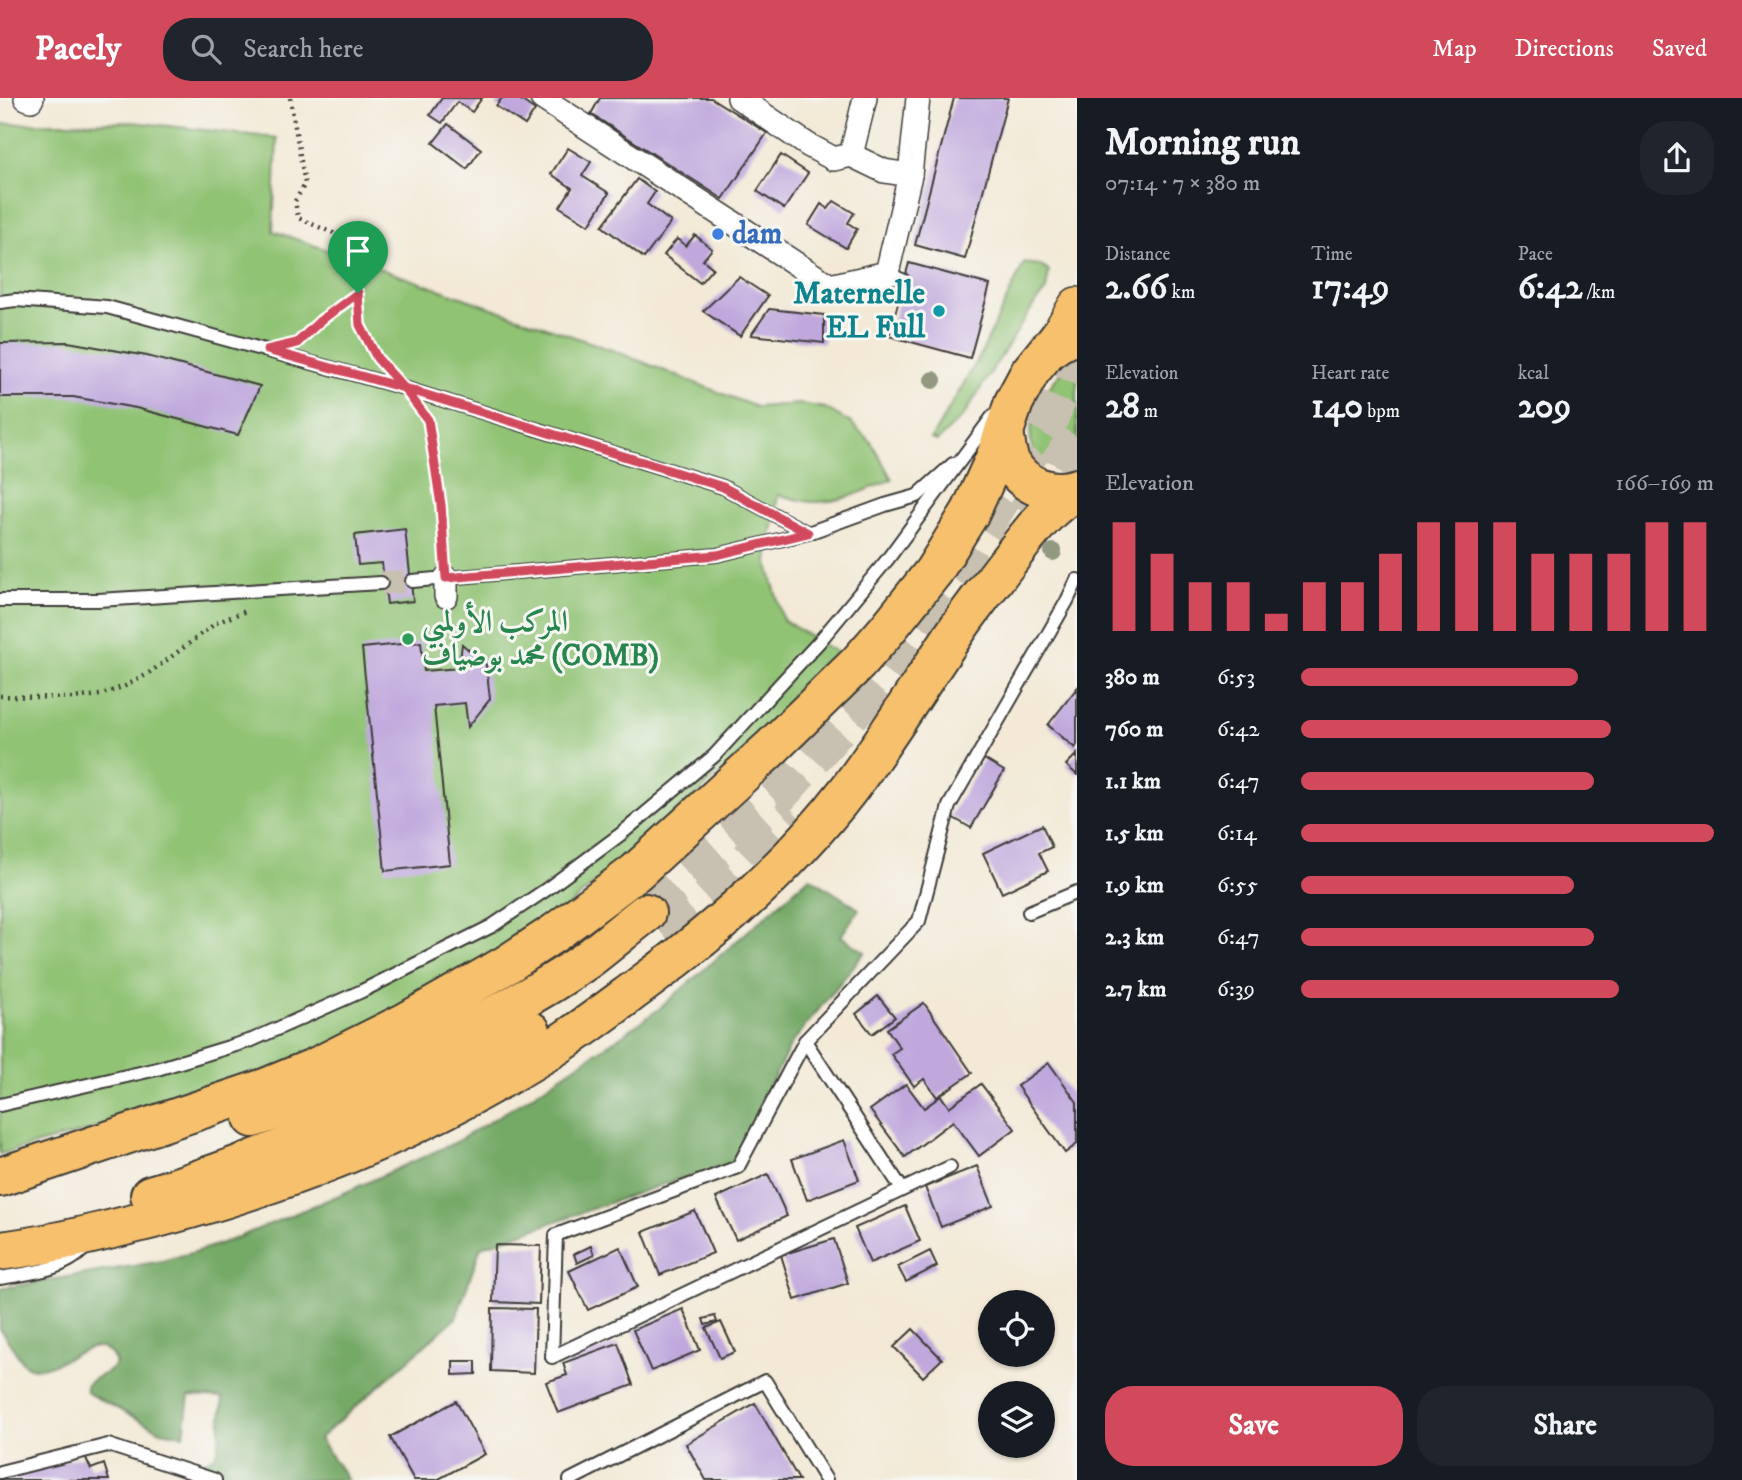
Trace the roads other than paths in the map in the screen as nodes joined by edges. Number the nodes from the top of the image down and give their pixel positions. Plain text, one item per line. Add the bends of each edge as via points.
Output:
1 (26, 98) edge
2 (33, 98) edge
3 (739, 98) edge
4 (865, 98) edge
5 (918, 98) edge
6 (552, 101) edge
7 (851, 155) junction
8 (910, 175) junction
9 (0, 302) edge
10 (1077, 306) edge
11 (1062, 343) edge
12 (1024, 382) junction
13 (1004, 431) junction
14 (971, 448) junction
15 (1077, 489) edge
16 (808, 533) junction
17 (1077, 580) edge
18 (412, 581) tunnel mouth
19 (380, 583) tunnel mouth
20 (0, 600) edge
21 (1077, 892) edge
22 (1029, 912) dead end
23 (805, 1041) junction
24 (0, 1105) edge
25 (950, 1167) dead end
26 (0, 1177) edge
27 (0, 1187) edge
28 (902, 1189) junction
29 (145, 1222) junction
30 (0, 1239) edge
31 (0, 1251) edge
32 (0, 1278) edge
33 (0, 1472) edge
34 (215, 1480) edge
35 (570, 1480) edge
36 (826, 1480) edge

1 - 2 street
3 - 7 street via 834,159
4 - 7 street
5 - 8 street
6 - 8 street via 830,286 861,278 895,277
7 - 8 street via 884,172
9 - 16 lane via 107,307 404,388 723,487
10 - 11 main road via 1061,333
11 - 12 highway
12 - 13 highway
12 - 14 lane via 997,410
13 - 15 highway via 1009,461 1024,479 1051,492
13 - 26 highway via 989,474 954,540 858,663 636,872 556,933 461,992 316,1067
14 - 16 lane via 918,496
14 - 24 lane via 879,570 715,756 536,897 480,932 252,1040 157,1069
15 - 29 highway via 1052,508 962,622 879,747 817,829 757,891 661,971 545,1054 394,1134 219,1202
16 - 18 lane via 717,555 446,587
17 - 23 lane via 949,806 919,920
19 - 20 lane via 98,600
21 - 22 lane
23 - 28 lane
23 - 28 lane via 738,1167 556,1235 552,1357
25 - 28 lane
27 - 30 highway via 184,1140 376,1073 528,998 587,959 655,925 604,985 500,1049 406,1096 218,1172
29 - 31 highway
29 - 32 lane via 90,1243 69,1261 50,1269
33 - 34 lane via 108,1445
35 - 36 lane via 765,1381

